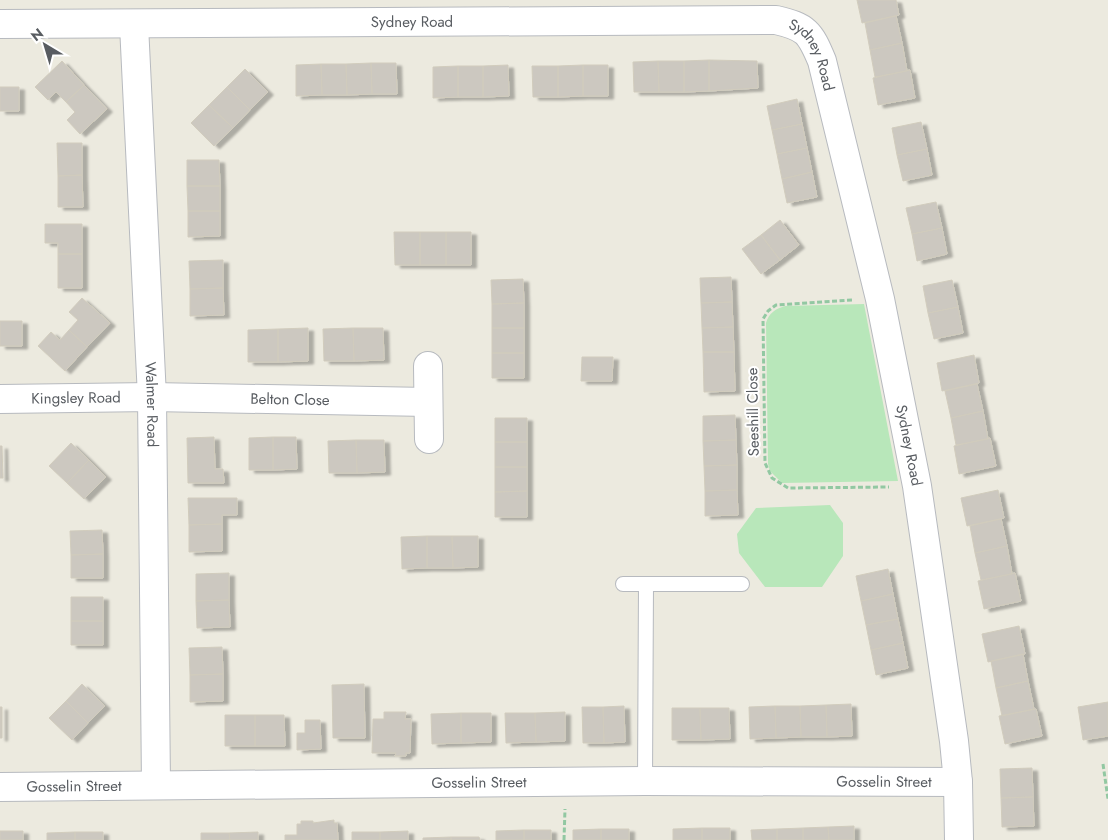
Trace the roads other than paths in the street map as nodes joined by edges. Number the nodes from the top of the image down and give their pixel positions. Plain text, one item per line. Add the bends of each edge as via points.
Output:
1 (0, 24) edge
2 (134, 25) junction
3 (428, 366) dead end
4 (152, 397) junction
5 (0, 399) edge
6 (428, 402) junction
7 (429, 439) dead end
8 (623, 584) dead end
9 (646, 584) junction
10 (742, 584) dead end
11 (646, 780) junction
12 (958, 782) junction
13 (156, 785) junction
14 (0, 787) edge
15 (959, 840) edge

1 - 2 street, Sydney Road
2 - 4 street, Walmer Road
2 - 12 street, Sydney Road via 776,20 799,26 814,42 822,61 880,299 917,486
3 - 6 street
4 - 5 street, Kingsley Road
4 - 6 street, Belton Close
4 - 13 street, Walmer Road
6 - 7 street
8 - 9 lane
9 - 10 lane
9 - 11 lane
11 - 12 street, Gosselin Street
11 - 13 street, Gosselin Street
12 - 15 street, Sydney Road
13 - 14 street, Gosselin Street

